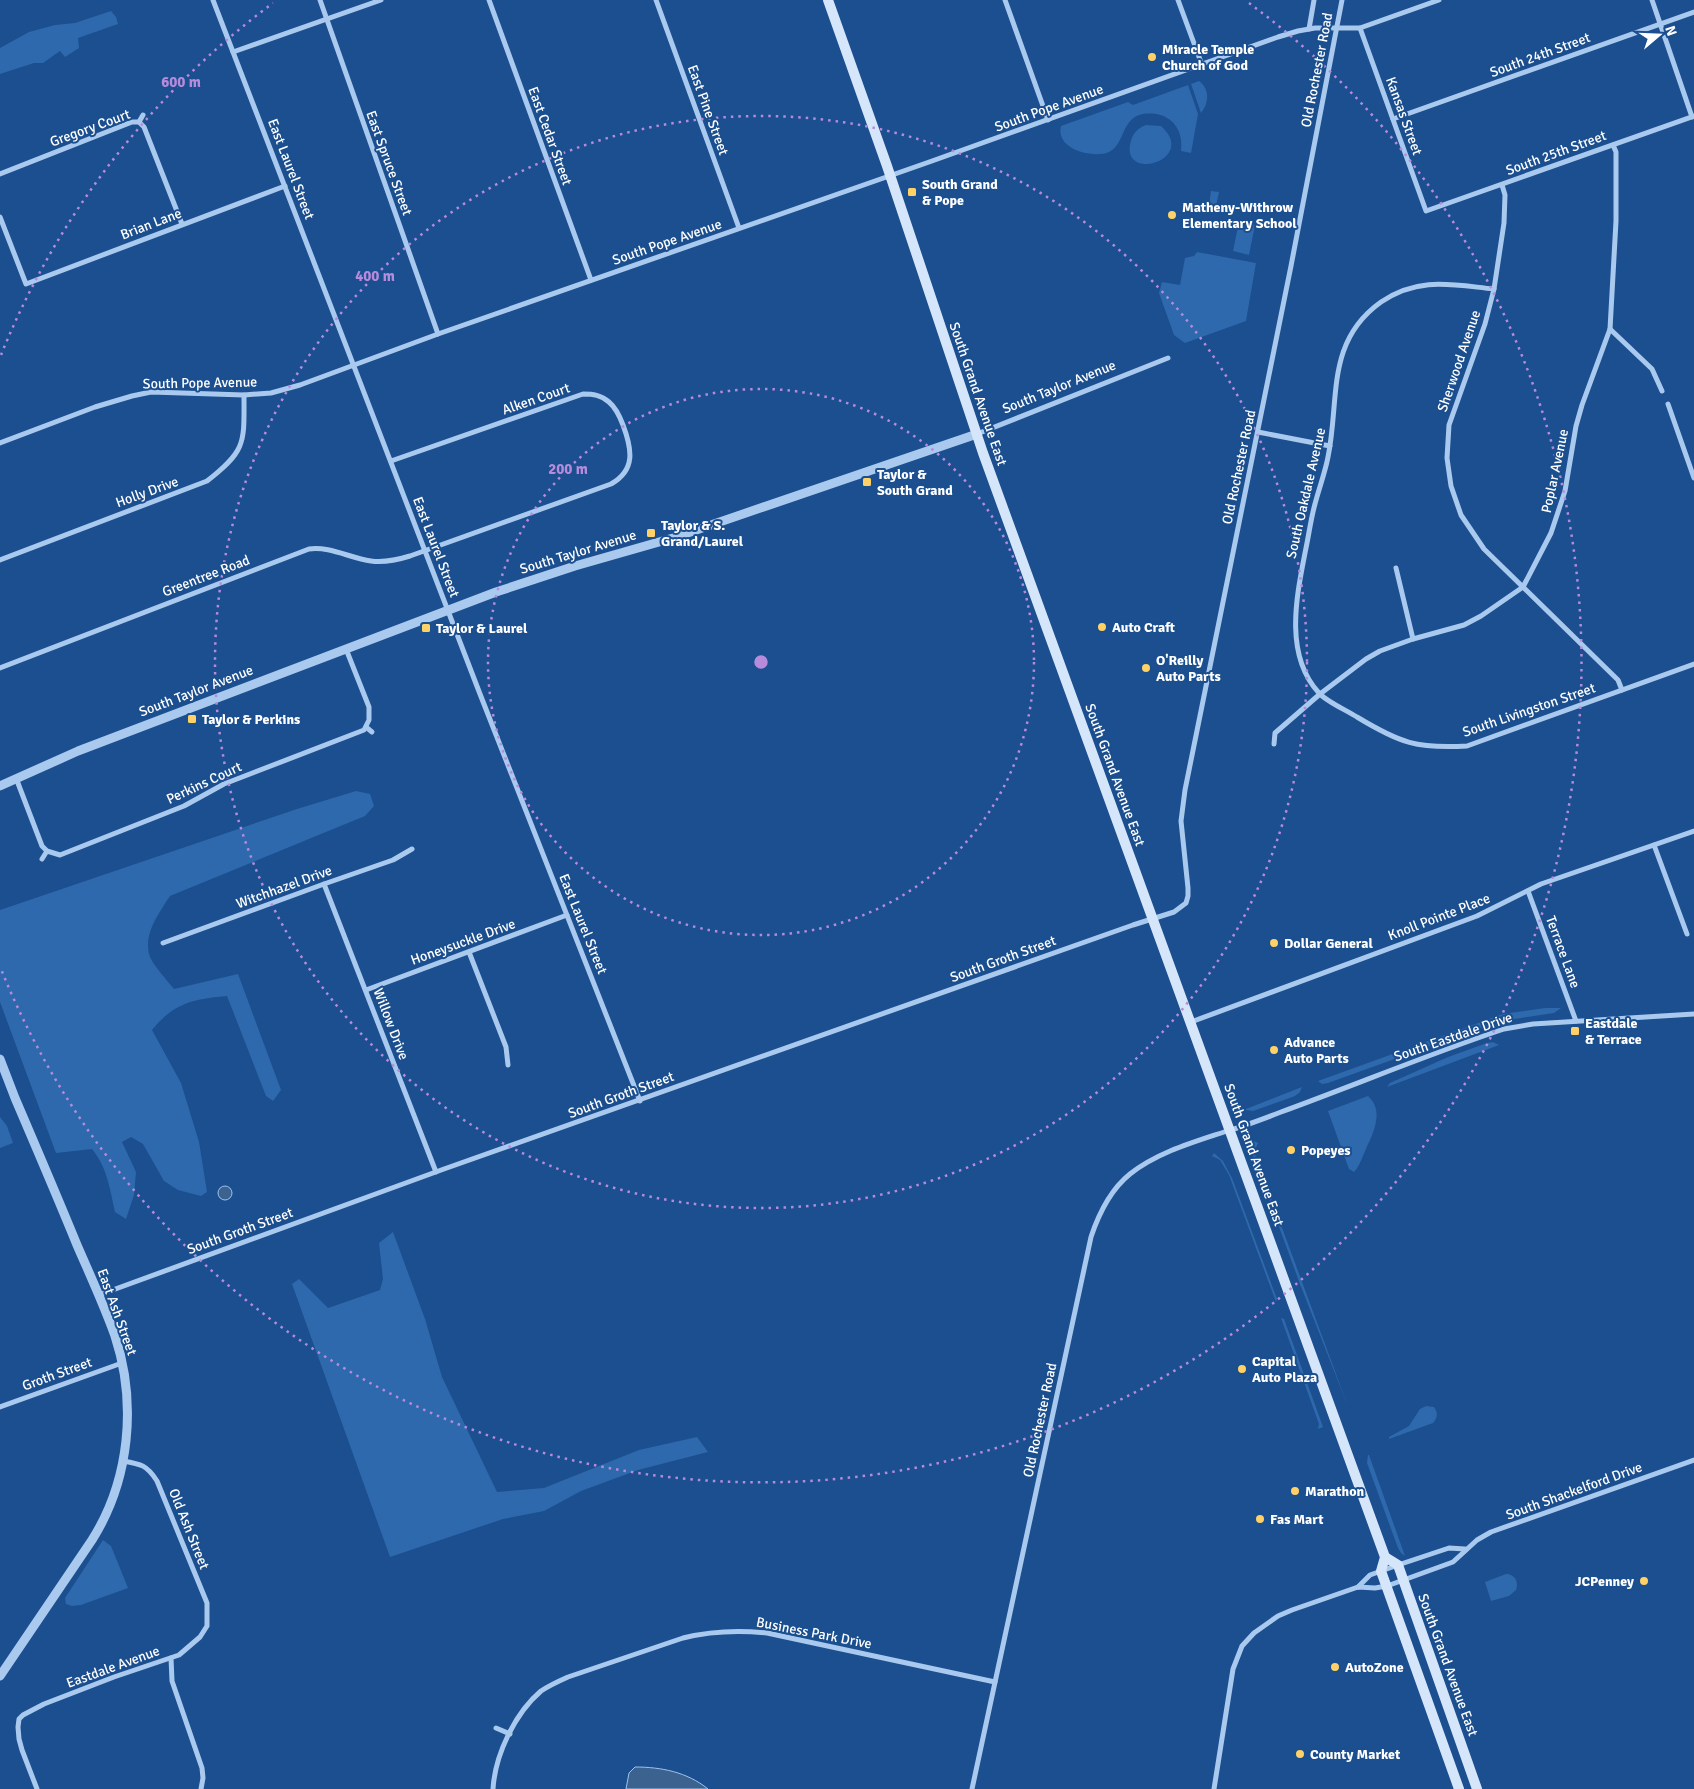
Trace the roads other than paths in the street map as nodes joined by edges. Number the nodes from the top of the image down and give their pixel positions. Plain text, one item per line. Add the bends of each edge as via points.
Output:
1 (213, 0) edge
2 (320, 0) edge
3 (381, 0) edge
4 (489, 0) edge
5 (656, 0) edge
6 (828, 0) edge
7 (1005, 0) edge
8 (1178, 0) edge
9 (1314, 0) edge
10 (1342, 0) edge
11 (1439, 0) edge
12 (1652, 0) edge
13 (1694, 12) edge
14 (326, 20) junction
15 (1660, 24) junction
16 (1336, 28) junction
17 (1360, 28) junction
18 (1308, 29) junction
19 (233, 52) junction
20 (1202, 65) junction
21 (143, 115) dead end
22 (1693, 116) edge
23 (1393, 119) junction
24 (1048, 120) junction
25 (139, 122) junction
26 (1613, 145) junction
27 (0, 174) edge
28 (890, 176) junction
29 (1502, 185) junction
30 (285, 186) junction
31 (1426, 211) joint
32 (0, 216) edge
33 (182, 224) junction
34 (738, 228) junction
35 (591, 280) junction
36 (1494, 290) junction
37 (1610, 329) junction
38 (438, 334) junction
39 (1168, 358) dead end
40 (354, 365) junction
41 (1662, 390) dead end
42 (244, 395) junction
43 (1668, 404) dead end
44 (1258, 432) junction
45 (977, 434) junction
46 (0, 443) edge
47 (1330, 446) junction
48 (391, 461) junction
49 (1694, 478) edge
50 (425, 551) junction
51 (0, 560) edge
52 (1396, 568) dead end
53 (1522, 587) junction
54 (448, 610) junction
55 (1413, 639) junction
56 (346, 648) junction
57 (1694, 664) edge
58 (0, 668) edge
59 (1622, 690) junction
60 (1320, 694) junction
61 (366, 727) junction
62 (372, 732) dead end
63 (1274, 744) dead end
64 (16, 778) junction
65 (0, 786) edge
66 (1694, 831) edge
67 (1654, 845) junction
68 (412, 849) dead end
69 (47, 851) junction
70 (42, 859) dead end
71 (324, 884) junction
72 (1528, 891) junction
73 (567, 915) junction
74 (1152, 918) junction
75 (1687, 934) dead end
76 (163, 944) dead end
77 (469, 952) junction
78 (366, 990) junction
79 (1694, 1014) edge
80 (1576, 1021) junction
81 (1191, 1022) junction
82 (0, 1058) edge
83 (508, 1065) dead end
84 (640, 1101) junction
85 (1230, 1130) junction
86 (436, 1172) junction
87 (98, 1295) junction
88 (122, 1363) junction
89 (0, 1407) edge
90 (1694, 1460) edge
91 (123, 1461) junction
92 (1465, 1549) junction
93 (1385, 1556) junction
94 (1398, 1565) junction
95 (1382, 1571) junction
96 (1402, 1580) junction
97 (1386, 1586) junction
98 (1358, 1587) junction
99 (207, 1626) joint
100 (171, 1658) junction
101 (0, 1676) edge
102 (995, 1682) junction
103 (496, 1728) dead end
104 (510, 1734) junction
105 (37, 1789) edge
106 (201, 1789) edge
107 (493, 1789) edge
108 (972, 1789) edge
109 (1214, 1789) edge
110 (1459, 1789) edge
111 (1478, 1789) edge

1 - 19 street, East Laurel Street
2 - 14 street, East Spruce Street
3 - 14 street
4 - 35 street, East Cedar Street
5 - 34 street, East Pine Street
6 - 28 main road, South Grand Avenue East
7 - 24 street
8 - 20 street
9 - 18 street
10 - 16 street, Old Rochester Road
11 - 17 street, South Pope Avenue
12 - 15 street
13 - 15 street, South 24th Street
14 - 19 street
14 - 38 street, East Spruce Street
15 - 22 street
15 - 23 street, South 24th Street
16 - 17 street, South Pope Avenue
16 - 18 street, South Pope Avenue
16 - 44 street, Old Rochester Road
17 - 23 street, Kansas Street
18 - 20 street, South Pope Avenue
19 - 30 street, East Laurel Street
20 - 24 street, South Pope Avenue
21 - 25 street
22 - 26 street, South 25th Street
23 - 31 street, Kansas Street
24 - 28 street, South Pope Avenue
25 - 27 street, Gregory Court
25 - 33 street, Gregory Court via 144,127
26 - 29 street, South 25th Street
26 - 37 street, Poplar Avenue via 1616,152 1616,221
28 - 34 street, South Pope Avenue
28 - 45 main road, South Grand Avenue East
29 - 31 street, South 25th Street
29 - 36 street, Sherwood Avenue via 1504,223
30 - 33 street, Brian Lane
30 - 40 street, East Laurel Street
32 - 33 street, Brian Lane via 26,284
34 - 35 street, South Pope Avenue
35 - 38 street, South Pope Avenue
36 - 47 street, South Oakdale Avenue via 1452,283 1413,287 1389,298 1368,314 1342,353
36 - 53 street, Sherwood Avenue via 1449,425 1448,472 1461,515 1484,548
37 - 41 street via 1652,369
37 - 53 street, Poplar Avenue via 1582,405 1565,491 1551,533
38 - 40 street, South Pope Avenue
39 - 45 street, South Taylor Avenue
40 - 42 street, South Pope Avenue via 285,390
40 - 48 street, East Laurel Street
42 - 46 street, South Pope Avenue via 152,392 95,407
42 - 51 street, Holly Drive via 244,436 239,450 208,481
43 - 49 street
44 - 47 street
44 - 74 street, Old Rochester Road via 1185,790 1181,821 1188,896 1183,907
45 - 54 street, South Taylor Avenue via 673,538 537,578
45 - 74 main road, South Grand Avenue East
47 - 60 street, South Oakdale Avenue via 1301,568 1295,626 1304,669
48 - 50 street, East Laurel Street
48 - 50 street, Alken Court via 583,394 597,395 608,401 621,419 630,458 625,472 616,481
50 - 54 street, East Laurel Street
50 - 58 street, Greentree Road via 383,562 309,549
52 - 55 street
53 - 55 street, Poplar Avenue via 1464,625
53 - 59 street, Sherwood Avenue via 1618,680
54 - 56 street, South Taylor Avenue
54 - 73 street, East Laurel Street
55 - 60 street, Poplar Avenue via 1366,659
56 - 61 street via 369,707
56 - 64 street, South Taylor Avenue
57 - 59 street, South Livingston Street
59 - 60 street, South Livingston Street via 1467,746 1446,747 1426,747 1396,739
60 - 63 street, Poplar Avenue via 1275,733
61 - 62 street
61 - 69 street, Perkins Court via 224,784 184,806 60,855
64 - 65 street, South Taylor Avenue
64 - 69 street via 39,841
66 - 67 street, Knoll Pointe Place
67 - 72 street, Knoll Pointe Place
67 - 75 street
68 - 71 street, Witchhazel Drive via 393,860
69 - 70 street
71 - 76 street, Witchhazel Drive
71 - 78 street, Willow Drive
72 - 80 street, Terrace Lane
72 - 81 street, Knoll Pointe Place via 1477,916
73 - 77 street, Honeysuckle Drive
73 - 84 street, East Laurel Street
74 - 81 main road, South Grand Avenue East
74 - 84 street, South Groth Street
77 - 78 street, Honeysuckle Drive
77 - 83 street via 506,1047
78 - 86 street, Willow Drive
79 - 80 street, South Eastdale Drive
80 - 85 street, South Eastdale Drive via 1504,1029
81 - 85 main road, South Grand Avenue East
82 - 87 street, East Ash Street
84 - 86 street, South Groth Street
85 - 93 main road, South Grand Avenue East
85 - 102 street, Old Rochester Road via 1164,1154 1139,1167 1115,1190 1097,1220
86 - 87 street, South Groth Street
87 - 88 street, East Ash Street
88 - 89 street, Groth Street
88 - 91 street, East Ash Street via 128,1412
90 - 92 street, South Shackelford Drive via 1491,1532
91 - 99 street, Old Ash Street via 141,1464 151,1470 157,1481 207,1603
91 - 101 street, East Ash Street via 99,1529
92 - 94 street, South Shackelford Drive via 1449,1548
92 - 96 street, South Shackelford Drive via 1453,1562
93 - 94 main road
93 - 95 main road
94 - 95 street, South Shackelford Drive
94 - 96 main road, South Grand Avenue East
95 - 97 main road
95 - 98 street, South Shackelford Drive via 1370,1575
96 - 97 street, South Shackelford Drive
96 - 111 main road, South Grand Avenue East
97 - 98 street, South Shackelford Drive
97 - 110 main road
98 - 109 street, South Shackelford Drive via 1278,1616 1242,1646 1233,1669
99 - 100 street, Eastdale Avenue via 192,1645
100 - 105 street, Eastdale Avenue via 44,1704 19,1719 22,1750
100 - 106 street via 172,1681 200,1757
102 - 104 street, Business Park Drive via 767,1633 713,1632 682,1638 553,1683 526,1707
102 - 108 street, Old Rochester Road
103 - 104 street
104 - 107 street, Business Park Drive via 496,1767

